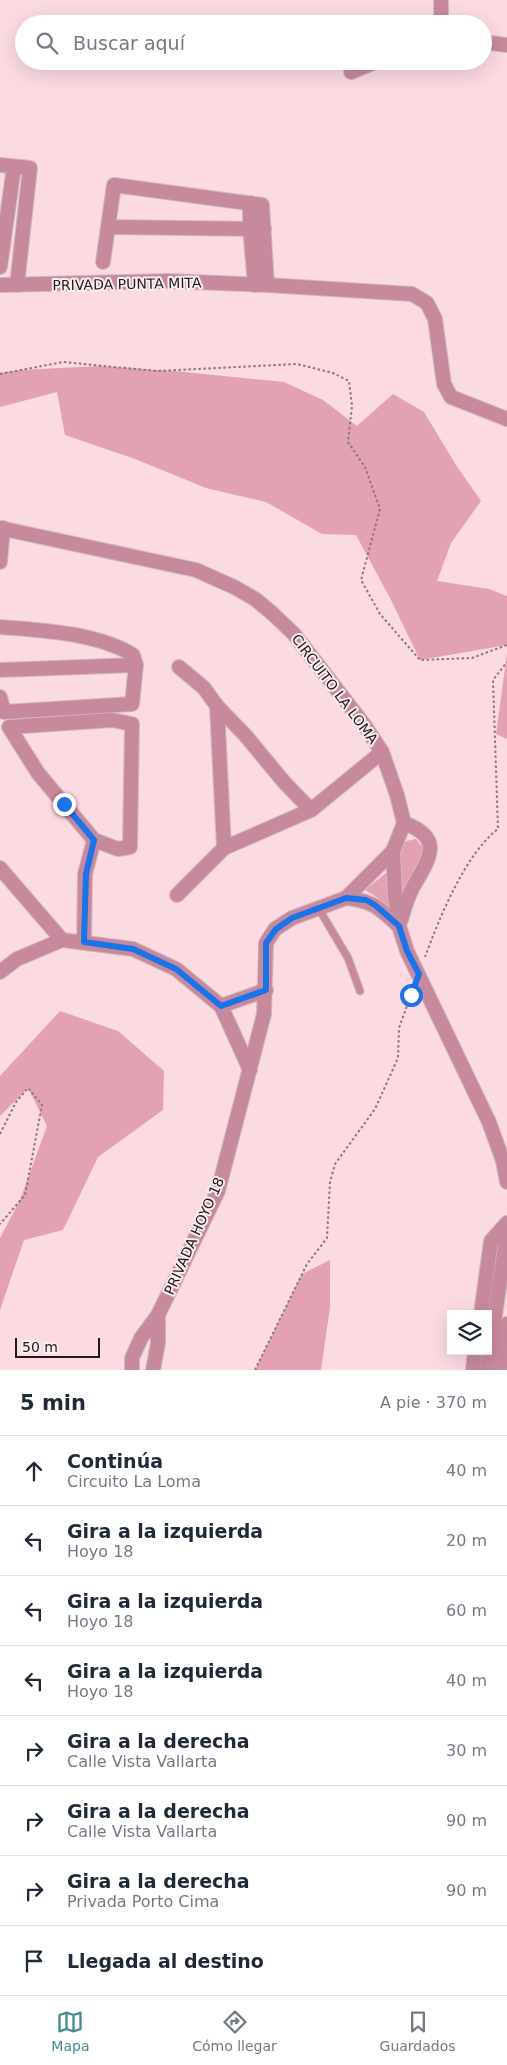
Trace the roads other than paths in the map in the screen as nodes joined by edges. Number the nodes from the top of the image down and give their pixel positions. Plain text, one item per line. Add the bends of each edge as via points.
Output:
1 (441, 0) edge
2 (441, 15) edge
3 (492, 43) edge
4 (507, 45) edge
5 (356, 70) edge
6 (351, 72) dead end
7 (0, 164) edge
8 (14, 167) junction
9 (28, 192) junction
10 (6, 193) edge
11 (110, 227) junction
12 (257, 228) junction
13 (103, 262) dead end
14 (0, 267) edge
15 (17, 285) junction
16 (261, 285) junction
17 (0, 286) edge
18 (505, 416) edge
19 (1, 528) edge
20 (0, 562) edge
21 (0, 626) edge
22 (136, 665) junction
23 (180, 667) dead end
24 (0, 670) edge
25 (0, 697) edge
26 (217, 706) junction
27 (382, 752) junction
28 (311, 810) junction
29 (404, 823) junction
30 (94, 840) junction
31 (224, 848) junction
32 (393, 851) junction
33 (0, 868) edge
34 (177, 895) dead end
35 (346, 898) junction
36 (319, 909) junction
37 (399, 926) junction
38 (62, 940) junction
39 (84, 942) junction
40 (0, 972) edge
41 (266, 990) junction
42 (360, 991) dead end
43 (221, 1006) junction
44 (250, 1070) junction
45 (505, 1157) edge
46 (507, 1182) edge
47 (507, 1222) edge
48 (507, 1233) edge
49 (482, 1310) edge
50 (158, 1315) junction
51 (507, 1324) edge
52 (475, 1355) edge
53 (132, 1370) edge
54 (153, 1370) edge
55 (473, 1370) edge
56 (487, 1370) edge
57 (501, 1370) edge

1 - 2 street
3 - 4 street
5 - 6 street
7 - 8 street
8 - 9 street via 30,168
8 - 10 street
9 - 10 street
9 - 15 street
10 - 14 street
11 - 12 street
11 - 12 street via 114,185 256,204
11 - 13 street
12 - 16 street
15 - 16 street, PRIVADA PUNTA MITA via 168,281
15 - 17 street, PRIVADA PUNTA MITA
16 - 18 street, PRIVADA PUNTA MITA via 412,294 427,303 435,319 444,384 451,397
19 - 20 street
19 - 27 street, CIRCUITO LA LOMA via 196,570 234,587 273,614 294,634
21 - 22 street via 66,633 124,650 133,655
22 - 24 street
22 - 25 street via 132,704 4,712
23 - 26 street via 204,688
26 - 28 street
26 - 31 street
27 - 28 street
27 - 29 street, CIRCUITO LA LOMA via 398,795
28 - 31 street
29 - 32 street
29 - 37 street via 419,828 425,835 429,855 404,907
30 - 30 street via 38,773 9,727 112,720 132,724 130,847 118,849
30 - 39 street via 86,874
31 - 34 street
32 - 35 street
32 - 37 street
33 - 38 street
35 - 36 street, PRIVADA HOYO 18
35 - 37 street via 366,900
36 - 41 street, PRIVADA HOYO 18 via 292,918 276,929 266,943
36 - 42 lane via 348,958
37 - 45 street via 407,951
38 - 39 street
38 - 40 street via 17,959
39 - 43 street via 133,949 176,969
41 - 43 street
41 - 44 street, PRIVADA HOYO 18 via 264,1014
43 - 44 street
44 - 50 street, PRIVADA HOYO 18 via 218,1191
45 - 46 street
47 - 49 street via 491,1241
48 - 56 street
50 - 53 street, PRIVADA HOYO 18 via 141,1338 132,1358
50 - 54 street, PRIVADA HOYO 18 via 158,1343
51 - 57 street
52 - 55 street

